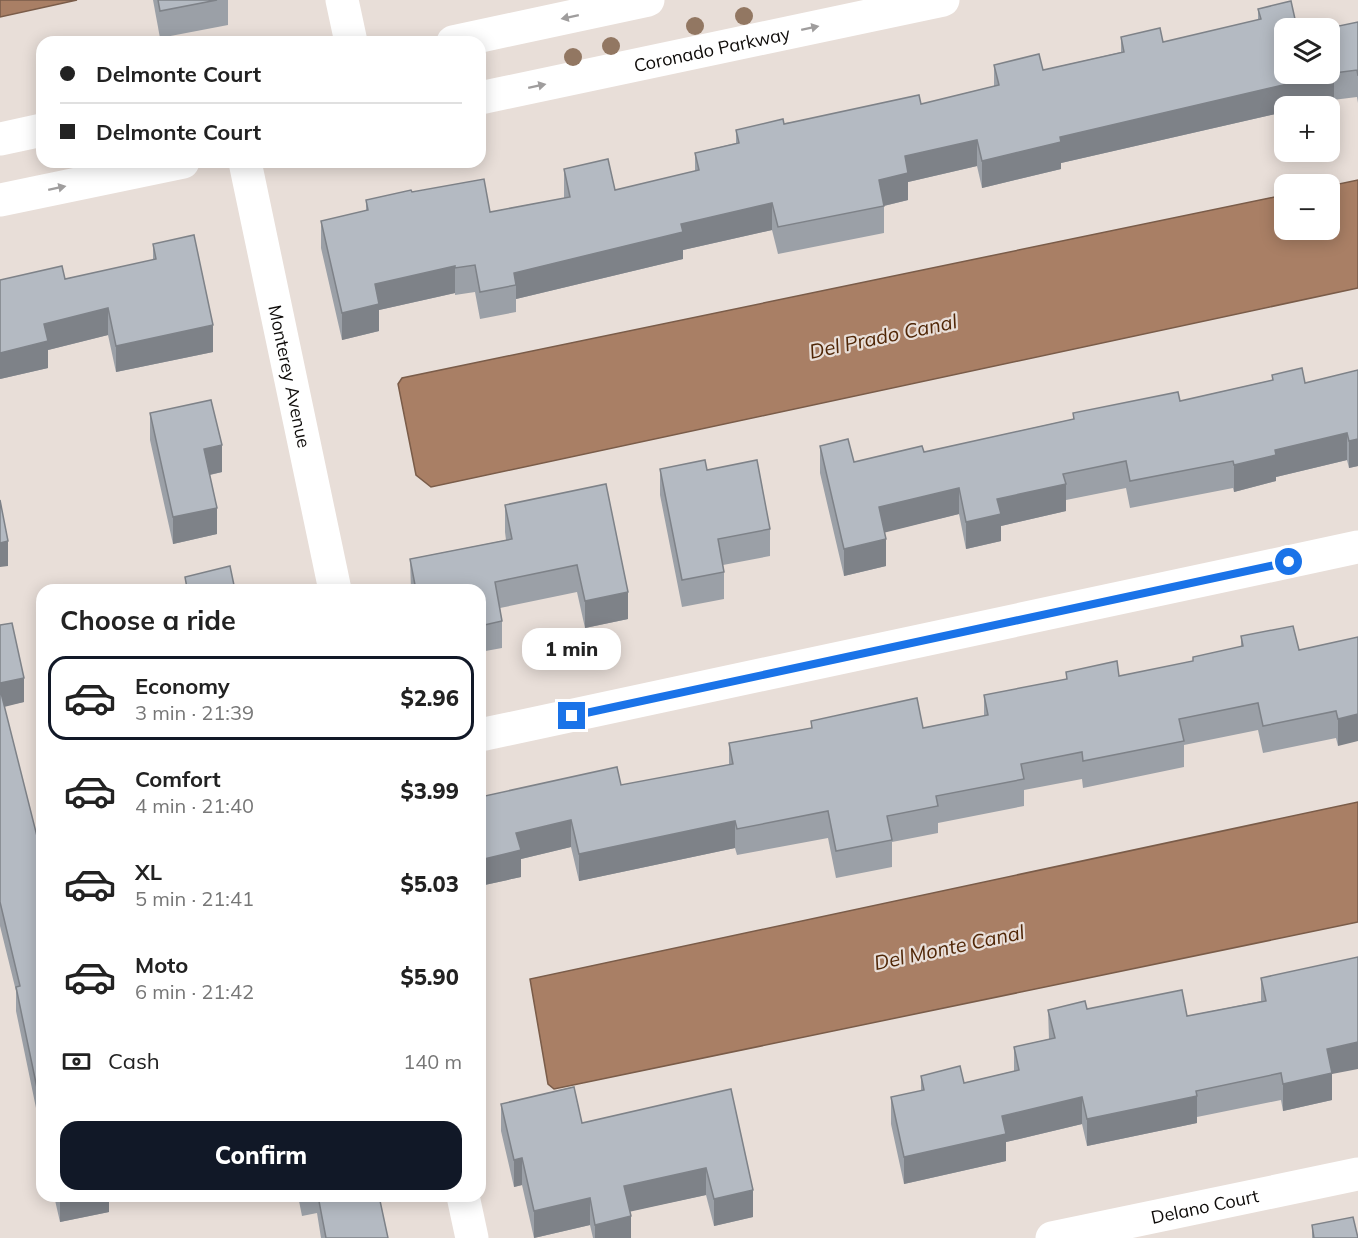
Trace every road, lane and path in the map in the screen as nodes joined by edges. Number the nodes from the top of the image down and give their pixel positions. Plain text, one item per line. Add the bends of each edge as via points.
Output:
1 (342, 0) edge
2 (648, 0) edge
3 (943, 0) edge
4 (350, 36) edge
5 (481, 36) edge
6 (486, 97) edge
7 (36, 131) edge
8 (0, 139) edge
9 (154, 168) edge
10 (246, 168) edge
11 (0, 200) edge
12 (1358, 547) edge
13 (335, 584) edge
14 (486, 734) edge
15 (1358, 1174) edge
16 (463, 1202) edge
17 (472, 1238) edge
18 (1052, 1238) edge

1 - 4 street
2 -> 5 street
6 -> 3 street, Coronado Parkway
7 - 8 street
11 -> 9 street
10 - 13 street, Monterey Avenue
12 - 14 street
15 - 18 street, Delano Court
16 - 17 street

